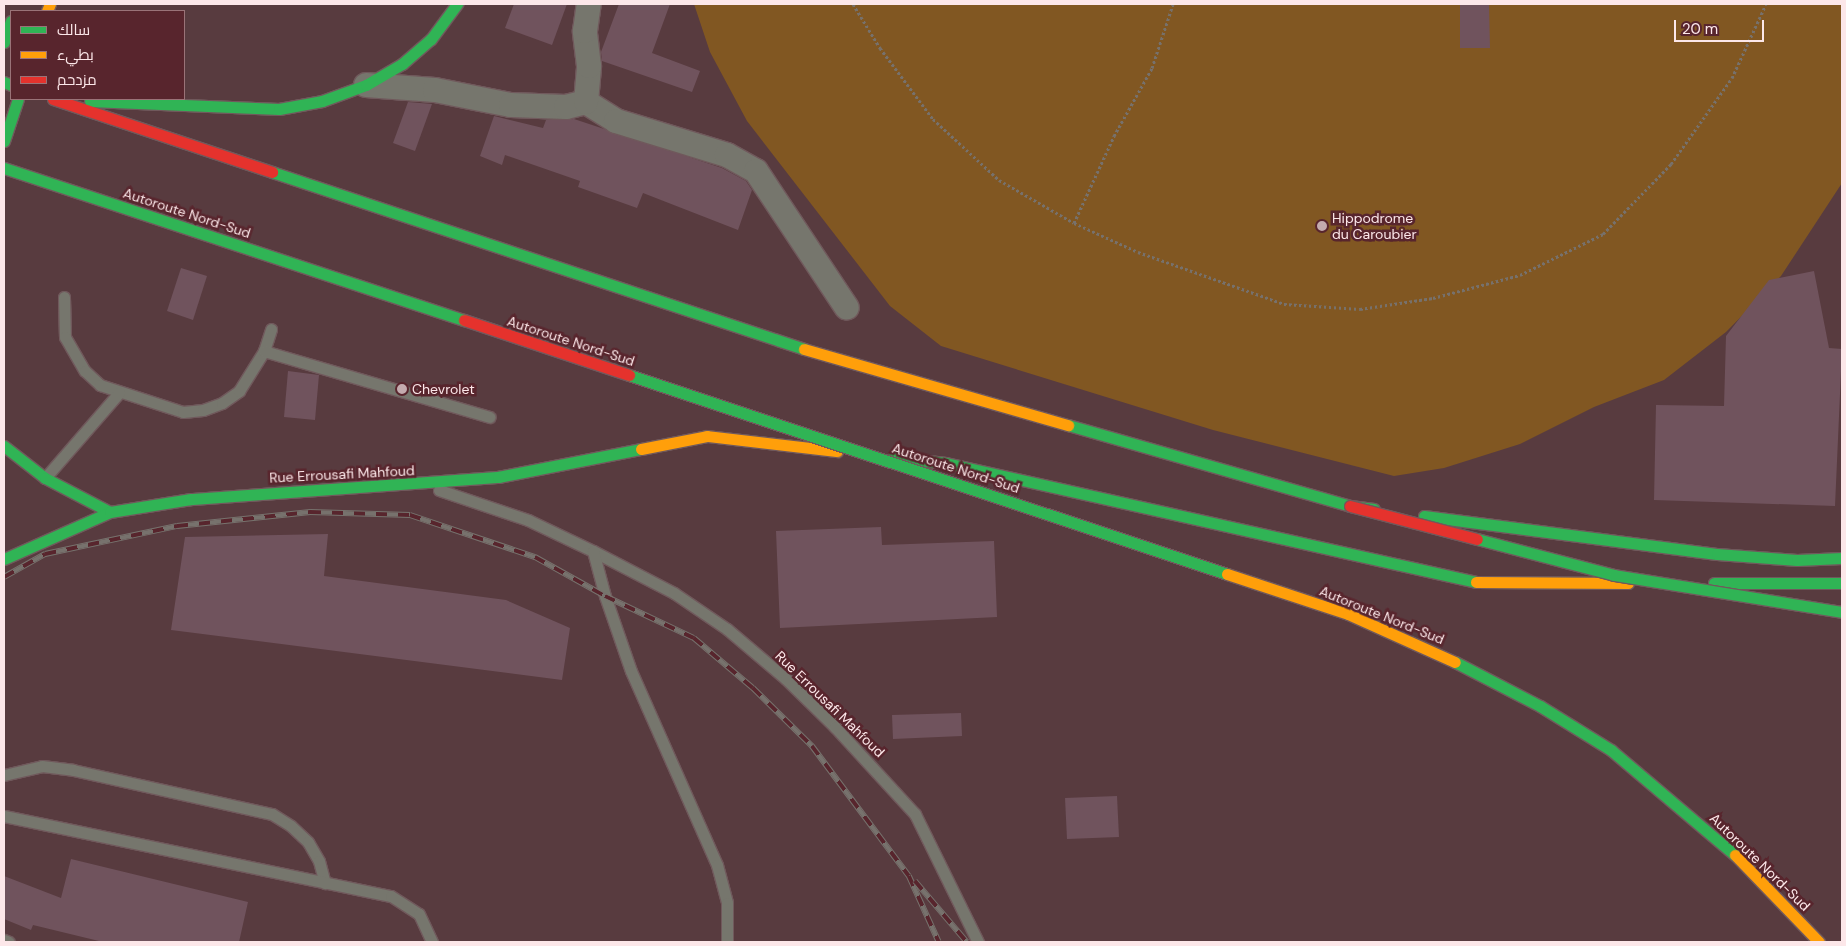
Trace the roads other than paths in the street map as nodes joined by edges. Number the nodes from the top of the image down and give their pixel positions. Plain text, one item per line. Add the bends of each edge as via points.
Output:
1 (457, 4) edge
2 (589, 4) edge
3 (10, 24) edge
4 (4, 42) edge
5 (366, 85) junction
6 (18, 100) edge
7 (56, 100) edge
8 (94, 100) edge
9 (586, 102) junction
10 (4, 141) edge
11 (4, 168) edge
12 (64, 297) dead end
13 (847, 308) dead end
14 (271, 328) dead end
15 (264, 351) junction
16 (119, 392) junction
17 (490, 417) dead end
18 (4, 446) edge
19 (45, 478) junction
20 (420, 484) junction
21 (1350, 506) junction
22 (110, 512) junction
23 (594, 551) junction
24 (1842, 558) edge
25 (4, 559) edge
26 (1842, 583) edge
27 (1842, 612) edge
28 (4, 776) edge
29 (4, 816) edge
30 (325, 883) junction
31 (4, 940) edge
32 (9, 942) edge
33 (432, 942) edge
34 (727, 942) edge
35 (978, 942) edge
36 (1819, 942) edge

1 - 5 main road via 431,39 402,64
2 - 9 street via 585,31 589,66
3 - 4 main road
5 - 8 main road via 322,101 279,109
5 - 9 street via 435,90 511,105 566,107
6 - 10 main road
7 - 21 main road via 787,344
9 - 13 street via 616,121 728,155 756,171
11 - 36 main road, Autoroute Nord-Sud, bridge via 1348,614 1452,660 1540,706 1611,750 1723,842
12 - 16 lane via 65,337 73,355 100,385
14 - 15 lane
15 - 16 lane via 239,391 222,403 203,410 183,412
15 - 17 lane
16 - 19 lane
18 - 19 main road
19 - 22 main road
20 - 22 main road, Rue Errousafi Mahfoud via 191,499
20 - 23 lane, Rue Errousafi Mahfoud via 528,520
20 - 26 main road via 498,477 707,436 946,463 1482,584
21 - 24 main road, bridge via 1717,554 1797,560
21 - 27 main road, bridge via 1614,575
22 - 25 main road, Rue Errousafi Mahfoud
23 - 34 lane via 605,596 631,671 717,865 727,904
23 - 35 lane, Rue Errousafi Mahfoud via 674,593 727,629 786,679 855,747 915,814
28 - 30 lane via 42,766 73,770 272,814 308,842 319,861
29 - 30 lane
30 - 33 lane via 392,896 406,903 419,914
31 - 32 lane

